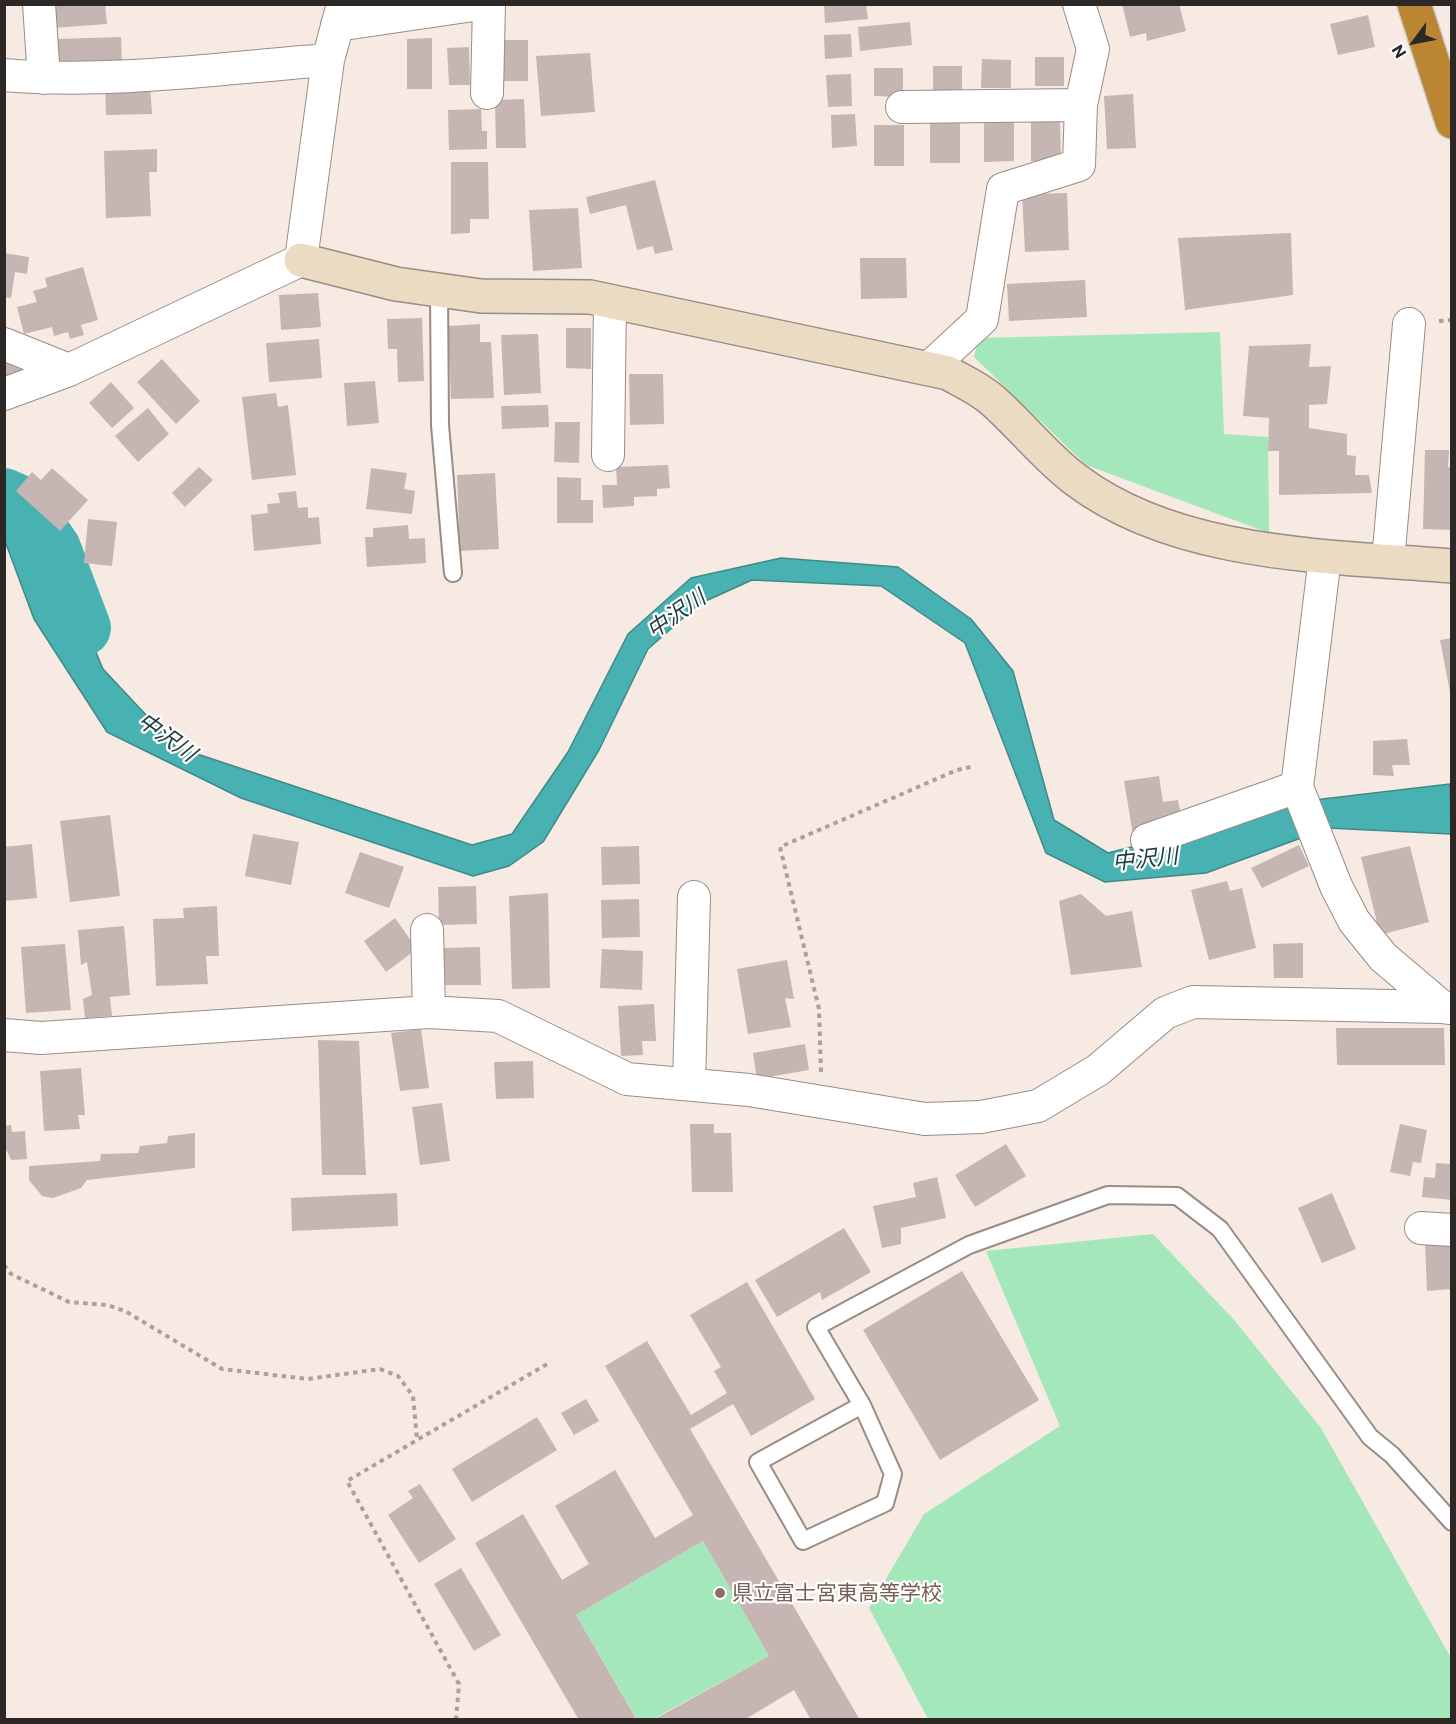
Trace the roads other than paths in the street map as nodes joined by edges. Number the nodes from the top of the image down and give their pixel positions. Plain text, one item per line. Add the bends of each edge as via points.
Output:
1 (39, 4) edge
2 (480, 4) edge
3 (489, 4) edge
4 (1079, 4) edge
5 (1414, 4) edge
6 (340, 15) edge
7 (328, 60) junction
8 (4, 75) edge
9 (44, 78) junction
10 (487, 93) dead end
11 (1081, 105) junction
12 (902, 107) dead end
13 (1452, 122) edge
14 (300, 260) junction
15 (439, 290) junction
16 (610, 301) junction
17 (1408, 324) dead end
18 (4, 344) edge
19 (928, 369) junction
20 (69, 370) junction
21 (4, 394) edge
22 (608, 454) dead end
23 (1325, 557) junction
24 (1388, 561) junction
25 (1452, 566) edge
26 (453, 573) dead end
27 (1297, 787) junction
28 (1147, 840) dead end
29 (694, 897) dead end
30 (427, 930) dead end
31 (1447, 1008) edge
32 (429, 1012) junction
33 (4, 1035) edge
34 (689, 1084) junction
35 (862, 1405) junction
36 (1452, 1522) edge

1 - 9 street
2 - 6 street
3 - 10 street
4 - 11 street via 1093,49
5 - 13 highway
6 - 7 street
7 - 9 street
7 - 14 street
8 - 9 street
11 - 12 street
11 - 19 street via 1079,165 1003,189 982,319
14 - 15 street via 396,284
14 - 20 street
15 - 16 street via 481,296 590,297
15 - 26 lane via 441,425
16 - 19 street
16 - 22 street
17 - 24 street
18 - 20 street
19 - 23 street via 948,373 988,397 1075,480 1116,505 1159,524 1220,540
20 - 21 street
23 - 24 street
23 - 27 street
24 - 25 street
27 - 28 street
27 - 31 street via 1354,921 1383,957
29 - 34 street
30 - 32 street
31 - 34 street via 1193,1002 1165,1013 1098,1070 1038,1106 981,1117 925,1119
32 - 33 street via 41,1038
32 - 34 street via 498,1016 627,1079
35 - 35 lane via 893,1474 885,1503 803,1541 758,1462
35 - 36 lane via 816,1327 969,1245 1108,1195 1177,1196 1220,1229 1370,1437 1392,1455

